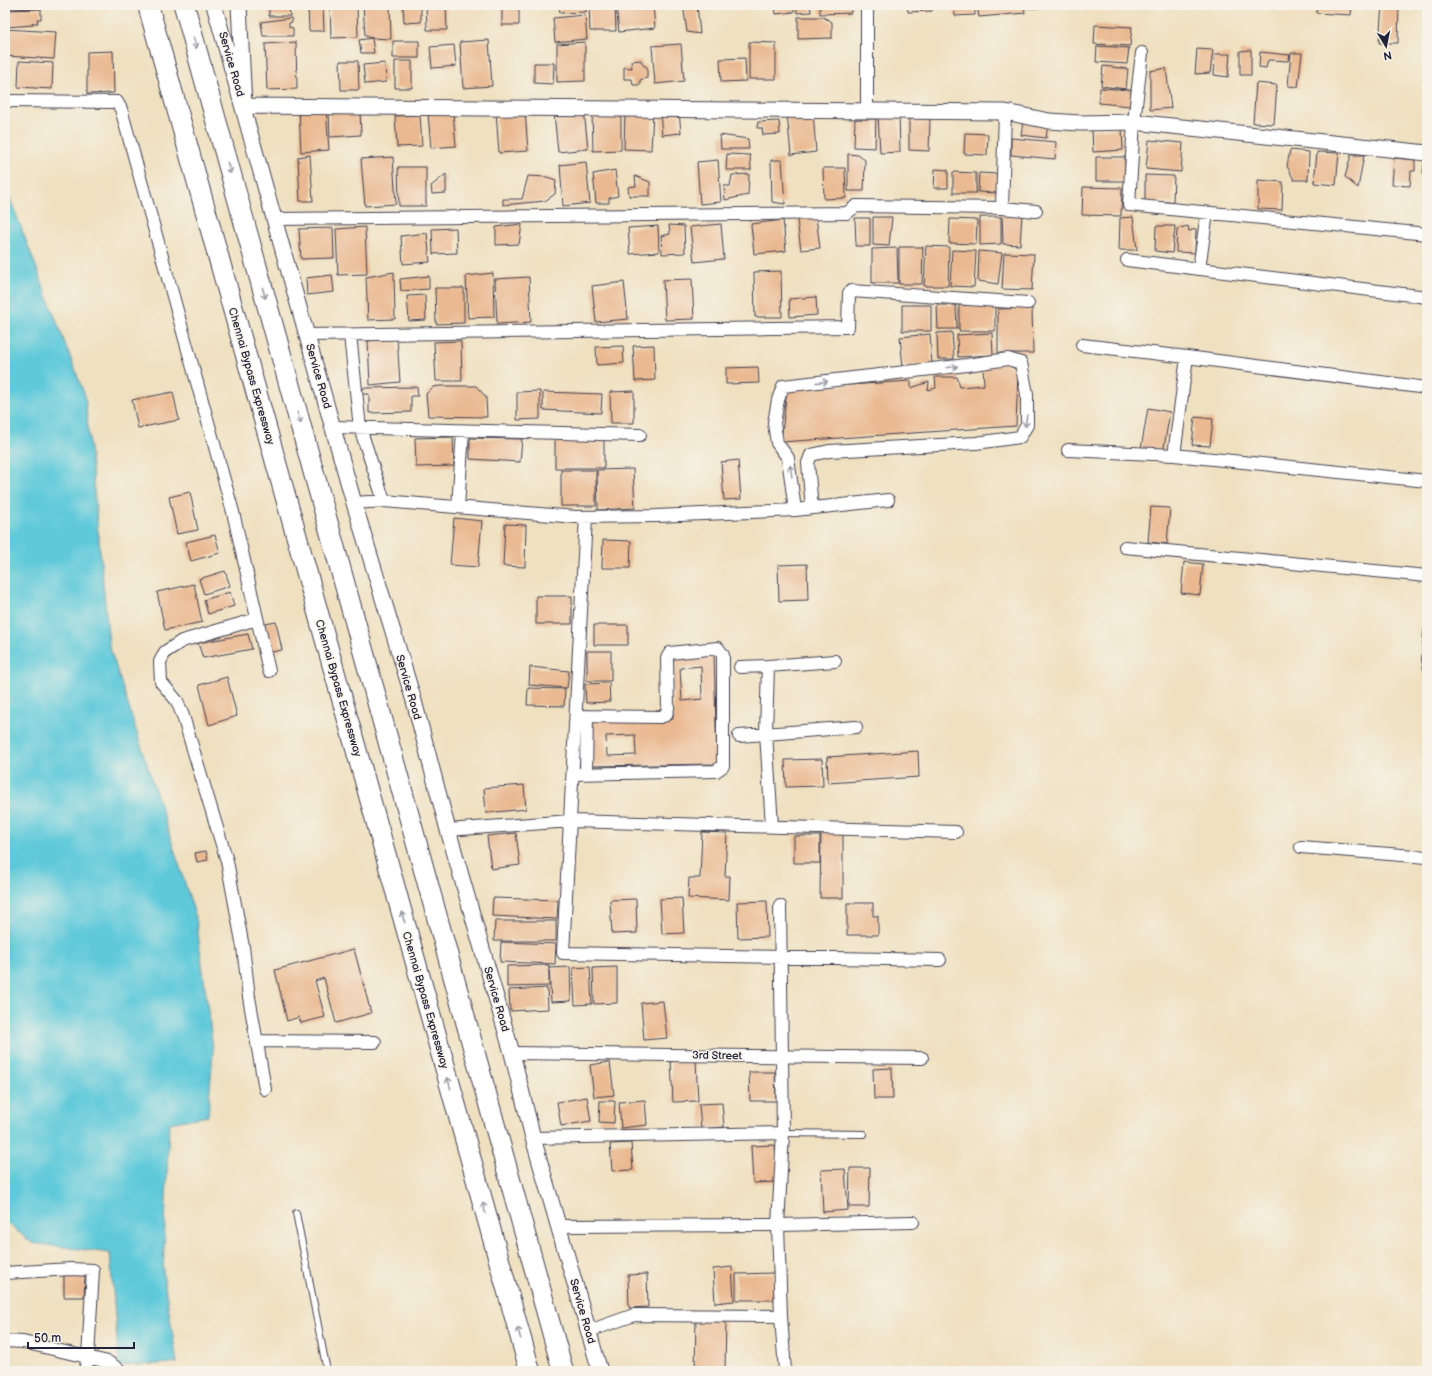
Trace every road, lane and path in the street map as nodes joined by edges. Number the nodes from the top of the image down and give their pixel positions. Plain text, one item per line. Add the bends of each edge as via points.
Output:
1 (148, 5) edge
2 (184, 5) edge
3 (214, 5) edge
4 (239, 5) edge
5 (867, 5) edge
6 (1142, 53) dead end
7 (5, 101) edge
8 (244, 106) junction
9 (867, 110) junction
10 (1005, 112) junction
11 (1134, 122) junction
12 (1427, 153) edge
13 (1002, 208) junction
14 (1036, 211) dead end
15 (1206, 212) junction
16 (276, 219) junction
17 (1427, 234) edge
18 (1127, 260) dead end
19 (1199, 269) junction
20 (1427, 297) edge
21 (1028, 303) dead end
22 (308, 335) junction
23 (350, 335) junction
24 (1082, 346) dead end
25 (1187, 357) junction
26 (1427, 388) edge
27 (334, 427) junction
28 (360, 428) junction
29 (463, 431) junction
30 (640, 435) dead end
31 (1068, 450) dead end
32 (1174, 455) junction
33 (1427, 481) edge
34 (888, 500) dead end
35 (384, 501) junction
36 (354, 503) junction
37 (458, 508) junction
38 (812, 508) junction
39 (795, 510) junction
40 (586, 517) junction
41 (1125, 547) dead end
42 (1427, 576) edge
43 (257, 618) junction
44 (1427, 632) edge
45 (835, 661) dead end
46 (768, 666) junction
47 (740, 668) dead end
48 (1427, 669) edge
49 (269, 671) dead end
50 (581, 716) junction
51 (856, 727) dead end
52 (766, 733) junction
53 (739, 736) dead end
54 (586, 773) junction
55 (573, 774) junction
56 (571, 822) junction
57 (772, 826) junction
58 (448, 830) junction
59 (956, 832) dead end
60 (1301, 847) dead end
61 (1427, 858) edge
62 (780, 906) dead end
63 (781, 956) junction
64 (940, 960) dead end
65 (257, 1041) junction
66 (375, 1042) dead end
67 (512, 1053) junction
68 (782, 1056) junction
69 (922, 1058) dead end
70 (265, 1089) dead end
71 (783, 1133) junction
72 (863, 1134) dead end
73 (533, 1138) junction
74 (296, 1213) dead end
75 (913, 1222) dead end
76 (778, 1225) junction
77 (559, 1226) junction
78 (5, 1273) edge
79 (781, 1316) junction
80 (589, 1331) junction
81 (5, 1341) edge
82 (88, 1358) junction
83 (85, 1371) edge
84 (121, 1371) edge
85 (327, 1371) edge
86 (530, 1371) edge
87 (563, 1371) edge
88 (600, 1371) edge
89 (785, 1371) edge

86 -> 1 highway, Chennai Bypass Expressway
2 -> 87 highway
3 - 8 street, Service Road
4 - 8 street
5 - 9 street
6 - 11 street
7 - 43 street via 117,102 122,109 233,512
8 - 9 street
8 - 16 street, Service Road
9 - 10 street
10 - 11 street via 1049,121
10 - 13 street
11 - 12 street
11 - 15 street via 1129,205
13 - 14 street
13 - 16 street via 856,206 847,213
15 - 17 street
15 - 19 street
16 - 22 street, Service Road
18 - 19 street
19 - 20 street
21 - 23 street via 851,291 848,327
22 - 23 street
22 - 27 street, Service Road
23 - 28 street
24 - 25 street
25 - 26 street
25 - 32 street
27 - 28 street
27 - 36 street, Service Road
28 - 29 street
28 - 35 street
29 - 30 street
29 - 37 street
31 - 32 street
32 - 33 street
34 - 38 street
35 - 36 street
35 - 37 street
36 - 58 street, Service Road via 414,701
37 - 40 street
38 - 39 street
39 -> 38 street via 788,458 777,443 774,423 778,400 784,386 1008,359 1021,363 1027,394 1026,425 1020,436 976,443 829,451 811,455 808,463
39 - 40 street
40 - 50 street
41 - 42 street
43 - 49 street
43 - 65 street via 182,641 165,652 159,672 160,682 177,701 183,716 227,861 244,947
44 - 48 lane
45 - 46 street
46 - 47 street
46 - 52 street
50 - 54 street
50 - 54 street via 666,715 670,653 718,648 721,650 723,766 716,770
50 - 55 street
51 - 52 street
52 - 53 street
52 - 57 street
54 - 55 street
55 - 56 street
56 - 57 street
56 - 58 street
56 - 63 street via 563,953
57 - 59 street
58 - 67 street, Service Road
60 - 61 street
62 - 63 street
63 - 64 street
63 - 68 street
65 - 66 street
65 - 70 street
67 - 68 street, 3rd Street
67 - 73 street, Service Road
68 - 69 street, 3rd Street
68 - 71 street
71 - 72 lane
71 - 73 street
71 - 76 street
73 - 77 street, Service Road
74 - 85 lane
75 - 76 street
76 - 77 street
76 - 79 street
77 - 80 street, Service Road
78 - 82 street via 93,1270
79 - 80 street via 634,1315
79 - 89 street
80 - 88 street, Service Road
81 - 82 street via 23,1342
82 - 83 street
82 - 84 street via 108,1362

